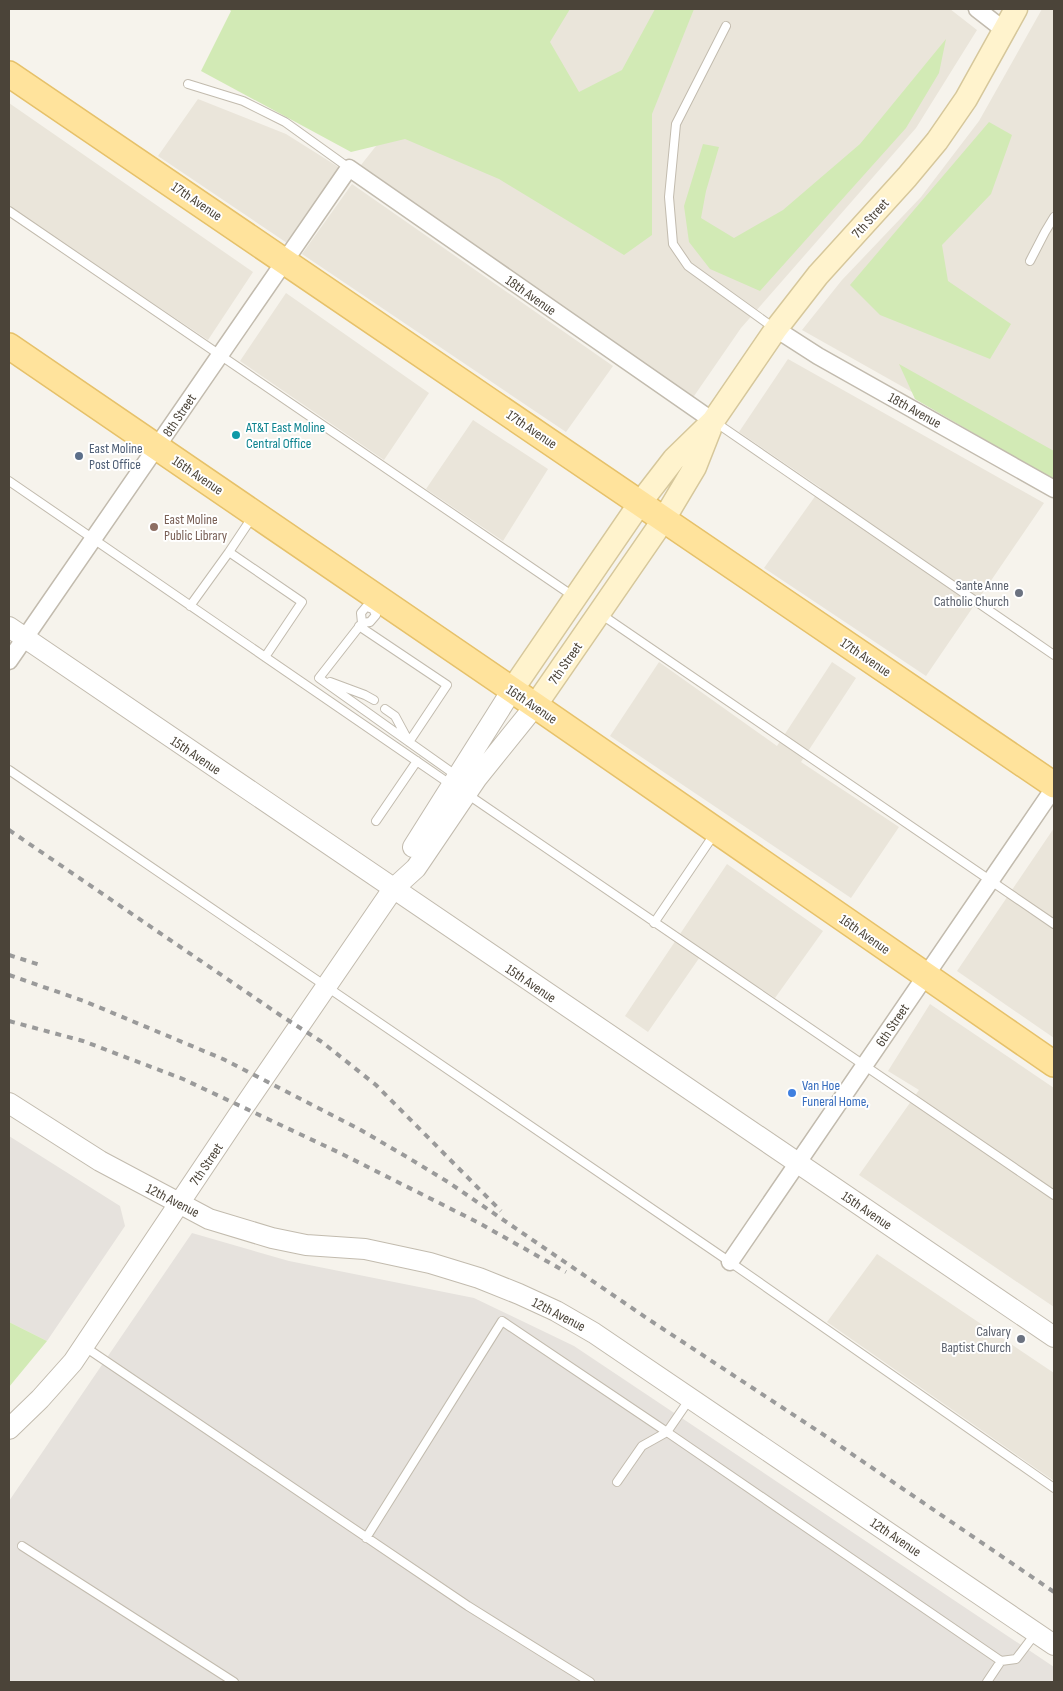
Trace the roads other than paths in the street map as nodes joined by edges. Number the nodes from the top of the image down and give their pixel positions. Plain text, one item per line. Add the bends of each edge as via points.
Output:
1 (977, 9) edge
2 (1016, 9) edge
3 (726, 26) dead end
4 (1004, 30) junction
5 (9, 74) edge
6 (188, 84) dead end
7 (349, 168) junction
8 (9, 210) edge
9 (1054, 217) edge
10 (284, 260) junction
11 (1030, 261) dead end
12 (776, 329) junction
13 (9, 346) edge
14 (220, 354) junction
15 (713, 421) junction
16 (157, 447) junction
17 (9, 482) edge
18 (1054, 489) edge
19 (640, 503) junction
20 (255, 514) junction
21 (664, 519) junction
22 (94, 539) junction
23 (229, 552) junction
24 (575, 597) junction
25 (376, 604) junction
26 (190, 606) junction
27 (599, 613) junction
28 (360, 624) junction
29 (17, 633) edge
30 (1054, 655) edge
31 (264, 657) junction
32 (9, 661) edge
33 (319, 678) junction
34 (512, 690) junction
35 (374, 700) dead end
36 (535, 706) junction
37 (385, 709) dead end
38 (409, 742) junction
39 (417, 761) junction
40 (9, 770) edge
41 (459, 785) junction
42 (1054, 786) edge
43 (376, 821) dead end
44 (716, 831) junction
45 (991, 880) junction
46 (393, 889) junction
47 (654, 923) junction
48 (1054, 924) edge
49 (925, 976) junction
50 (326, 987) junction
51 (1054, 1064) edge
52 (864, 1066) junction
53 (9, 1103) edge
54 (798, 1164) junction
55 (1054, 1196) edge
56 (179, 1203) junction
57 (730, 1262) junction
58 (1054, 1337) edge
59 (83, 1346) junction
60 (690, 1398) junction
61 (9, 1429) edge
62 (667, 1432) junction
63 (617, 1482) dead end
64 (1054, 1488) edge
65 (366, 1538) junction
66 (22, 1546) dead end
67 (1036, 1632) junction
68 (1054, 1645) edge
69 (1001, 1661) junction
70 (234, 1682) edge
71 (590, 1682) edge
72 (987, 1682) edge

1 - 4 street
2 - 4 main road, 7th Street
3 - 12 lane via 676,124 669,197 673,244 688,266
4 - 12 main road, 7th Street via 966,99 937,142 818,275
5 - 10 main road, 17th Avenue
6 - 7 lane via 243,102 285,122
7 - 10 street, 8th Street
7 - 15 street, 18th Avenue
8 - 14 lane
9 - 11 lane
10 - 14 street, 8th Street
10 - 19 main road, 17th Avenue
12 - 15 main road, 7th Street
12 - 18 street, 18th Avenue
13 - 16 main road, 16th Avenue
14 - 16 street, 8th Street
14 - 24 lane
15 - 19 main road, 7th Street via 674,459
15 - 21 main road, 7th Street via 695,467
15 - 30 lane
16 - 20 main road, 16th Avenue
16 - 22 street, 8th Street
17 - 22 lane
19 - 21 main road, 17th Avenue
19 - 24 main road, 7th Street
20 - 23 lane
20 - 25 main road, 16th Avenue
21 - 27 main road, 7th Street
21 - 42 main road, 17th Avenue
22 - 26 lane
22 - 29 street, 8th Street
23 - 26 lane
23 - 31 lane via 302,602
24 - 34 main road, 7th Street
25 - 28 lane via 366,607 361,613
25 - 34 main road, 16th Avenue
26 - 31 lane
27 - 36 main road, 7th Street
27 - 45 lane
28 - 33 lane
28 - 38 lane via 447,685
29 - 32 street, 8th Street
29 - 46 street, 15th Avenue
31 - 39 lane
33 - 35 lane
33 - 38 lane
34 - 36 main road, 16th Avenue
34 - 41 street, 7th Street
36 - 41 street, 7th Street via 477,778
36 - 44 main road, 16th Avenue
37 - 38 lane via 395,716
38 - 41 lane
39 - 41 lane
39 - 43 lane
40 - 50 lane
41 - 46 street, 7th Street via 416,868
41 - 47 lane
42 - 45 street, 6th Street
44 - 47 lane
44 - 49 main road, 16th Avenue
45 - 48 lane
45 - 49 street, 6th Street
46 - 50 street, 7th Street
46 - 54 street, 15th Avenue
47 - 52 lane
49 - 51 main road, 16th Avenue
49 - 52 street, 6th Street
50 - 56 street, 7th Street
50 - 57 lane
52 - 54 street, 6th Street
52 - 55 lane
53 - 56 street, 12th Avenue via 100,1161
54 - 57 street, 6th Street
54 - 58 street, 15th Avenue
56 - 59 street, 7th Street
56 - 60 street, 12th Avenue via 209,1219 272,1238 306,1245 365,1249 479,1278 556,1311
57 - 64 lane
59 - 61 street, 7th Street via 40,1399
59 - 65 lane
60 - 62 lane
60 - 67 street, 12th Avenue
62 - 63 lane via 642,1446
62 - 65 lane via 502,1321
62 - 69 lane
65 - 71 lane
66 - 70 lane
67 - 68 street, 12th Avenue
67 - 69 lane via 1016,1659
69 - 72 lane

